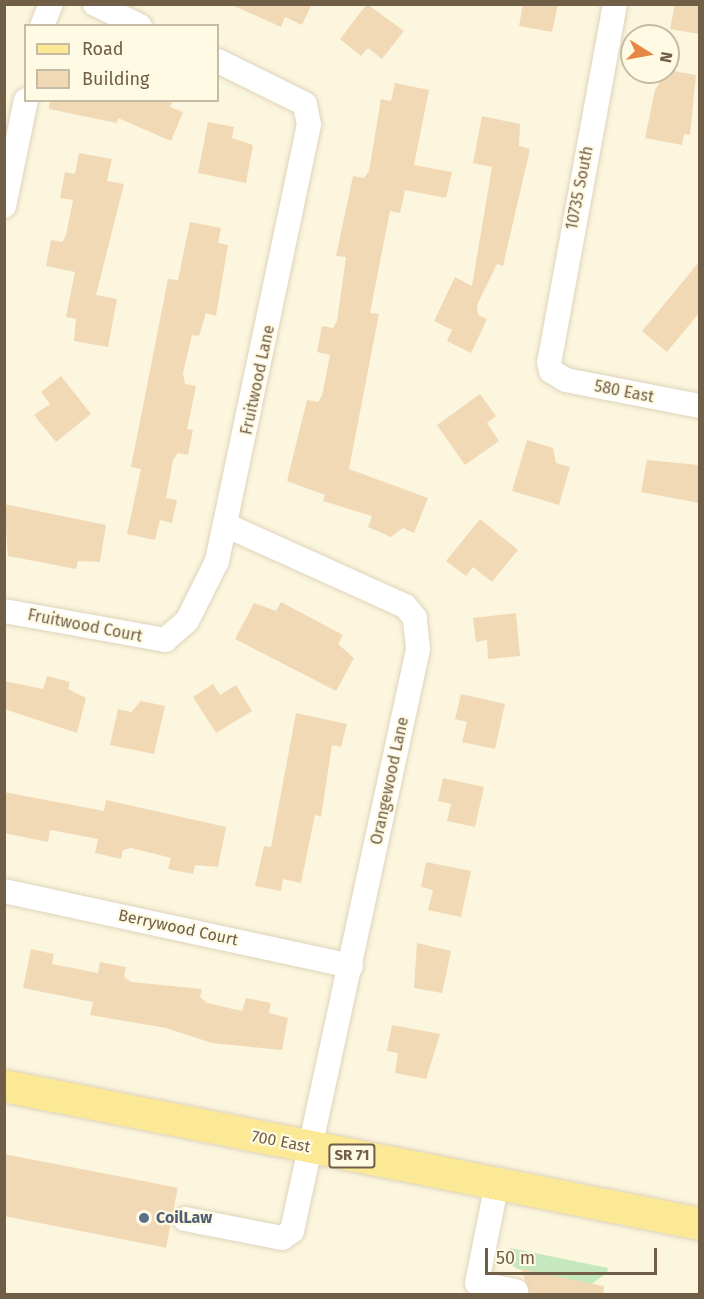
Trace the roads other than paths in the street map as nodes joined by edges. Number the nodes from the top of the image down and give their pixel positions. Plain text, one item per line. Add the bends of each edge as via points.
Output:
1 (51, 4) edge
2 (95, 4) edge
3 (615, 4) edge
4 (43, 24) edge
5 (136, 24) edge
6 (219, 61) edge
7 (26, 102) edge
8 (4, 206) edge
9 (551, 371) joint
10 (699, 406) edge
11 (228, 526) junction
12 (4, 611) edge
13 (165, 640) joint
14 (4, 891) edge
15 (351, 966) junction
16 (4, 1086) edge
17 (312, 1149) junction
18 (497, 1183) junction
19 (185, 1219) dead end
20 (699, 1224) edge
21 (516, 1291) dead end

1 - 4 street
2 - 5 street
3 - 9 street, 10735 South via 550,342
6 - 11 street, Fruitwood Lane via 305,104 308,136
7 - 8 street
9 - 10 street, 580 East via 574,382
11 - 13 street, Fruitwood Lane via 187,621
11 - 15 street, Orangewood Lane via 392,598 415,618 418,649
12 - 13 street, Fruitwood Court
14 - 15 street, Berrywood Court
15 - 17 street, Orangewood Lane
16 - 17 main road, 700 East / SR 71
17 - 18 main road, 700 East / SR 71
17 - 19 street, Orangewood Lane via 298,1215 292,1231 282,1238
18 - 20 main road, 700 East / SR 71
18 - 21 street via 477,1283

